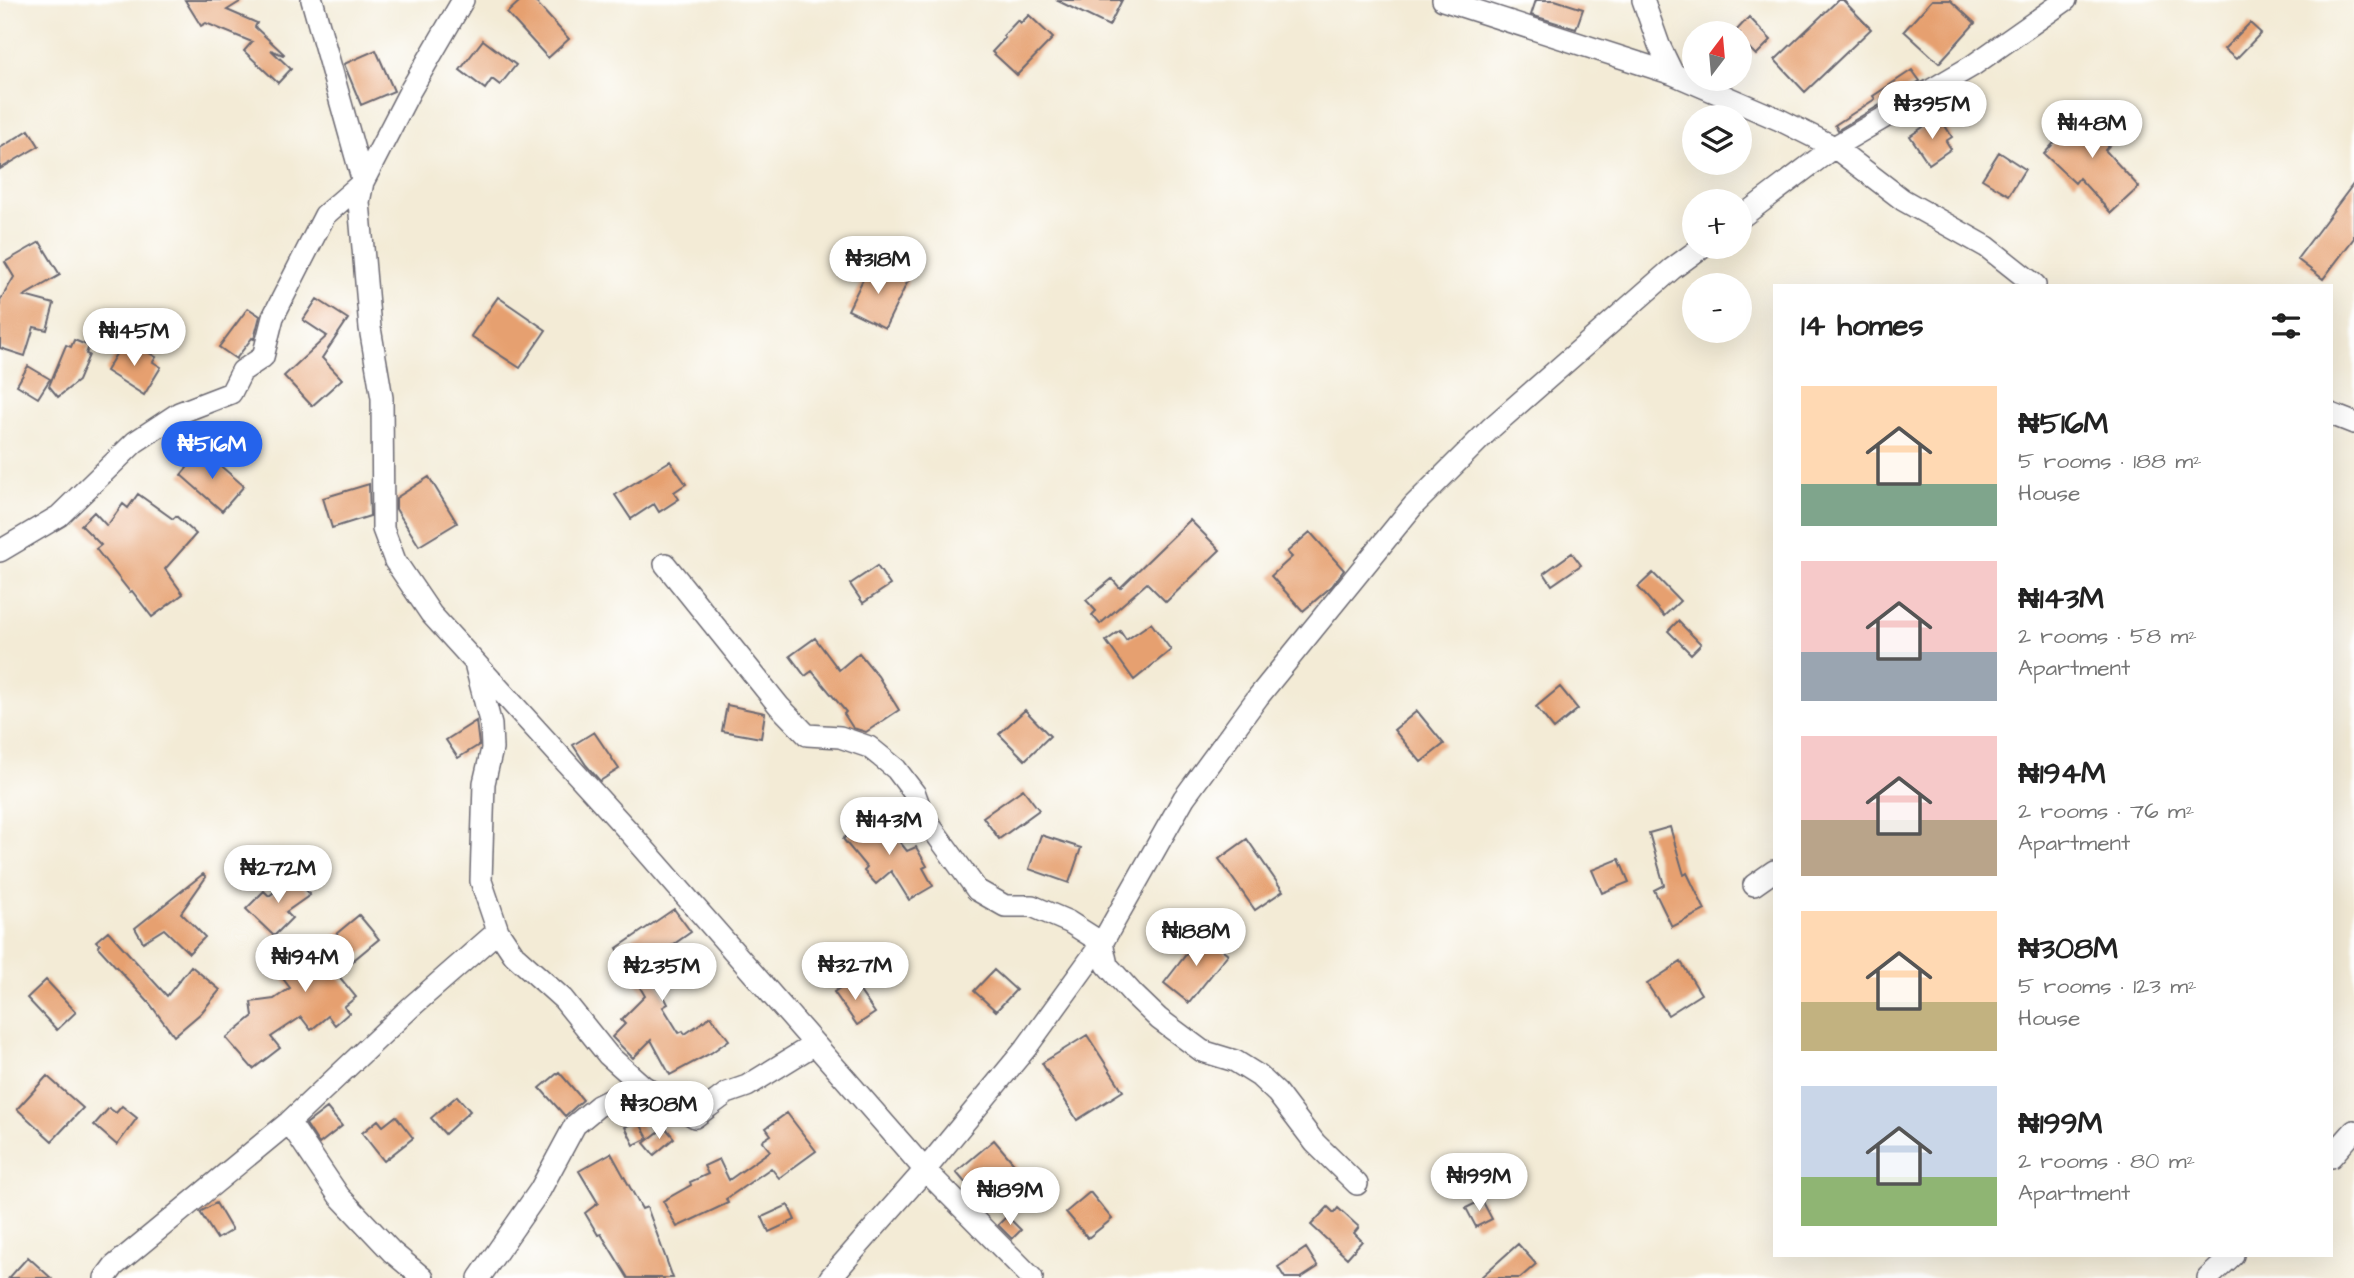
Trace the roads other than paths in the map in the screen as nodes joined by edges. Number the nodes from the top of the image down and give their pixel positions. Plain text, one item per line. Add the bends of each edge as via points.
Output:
1 (312, 0) edge
2 (463, 0) edge
3 (1443, 0) edge
4 (1643, 0) edge
5 (2066, 0) edge
6 (1673, 74) junction
7 (1834, 148) junction
8 (363, 182) junction
9 (1752, 209) edge
10 (1686, 259) edge
11 (2034, 284) edge
12 (2333, 415) edge
13 (2354, 423) edge
14 (0, 551) edge
15 (665, 564) dead end
16 (475, 665) junction
17 (1773, 872) edge
18 (1754, 885) dead end
19 (498, 931) junction
20 (1102, 943) junction
21 (815, 1044) junction
22 (643, 1086) junction
23 (289, 1122) junction
24 (2354, 1132) edge
25 (2333, 1155) edge
26 (925, 1170) junction
27 (1357, 1184) dead end
28 (2231, 1257) edge
29 (105, 1278) edge
30 (422, 1278) edge
31 (479, 1278) edge
32 (830, 1278) edge
33 (1032, 1278) edge
34 (2208, 1278) edge

1 - 8 street
2 - 8 street
3 - 6 street
4 - 6 street
5 - 7 street via 1972,66
6 - 7 street
7 - 9 street
7 - 11 street via 1903,200 1987,247
8 - 14 street via 325,215 273,317 263,357 242,371 231,393 179,413 135,442 59,516
8 - 16 street via 359,202 370,328 382,398 383,529 395,561 431,614
10 - 20 street via 1491,428 1413,506 1258,697 1184,798
12 - 13 street
15 - 20 street via 807,736 840,737 869,747 896,769 915,794 923,816 977,890 1005,906 1032,906
16 - 19 street via 491,725 492,749 484,783 481,881
16 - 21 street
17 - 18 street
19 - 22 street via 514,955 563,999 608,1055
19 - 23 street
20 - 26 street via 1026,1048
20 - 27 street via 1107,965 1159,1019 1202,1051 1235,1061 1258,1076
21 - 22 street via 747,1086 727,1093 695,1117
21 - 26 street
22 - 31 street via 598,1106 575,1125 540,1190
23 - 29 street
23 - 30 street via 339,1196
24 - 25 street
26 - 32 street
26 - 33 street
28 - 34 street

